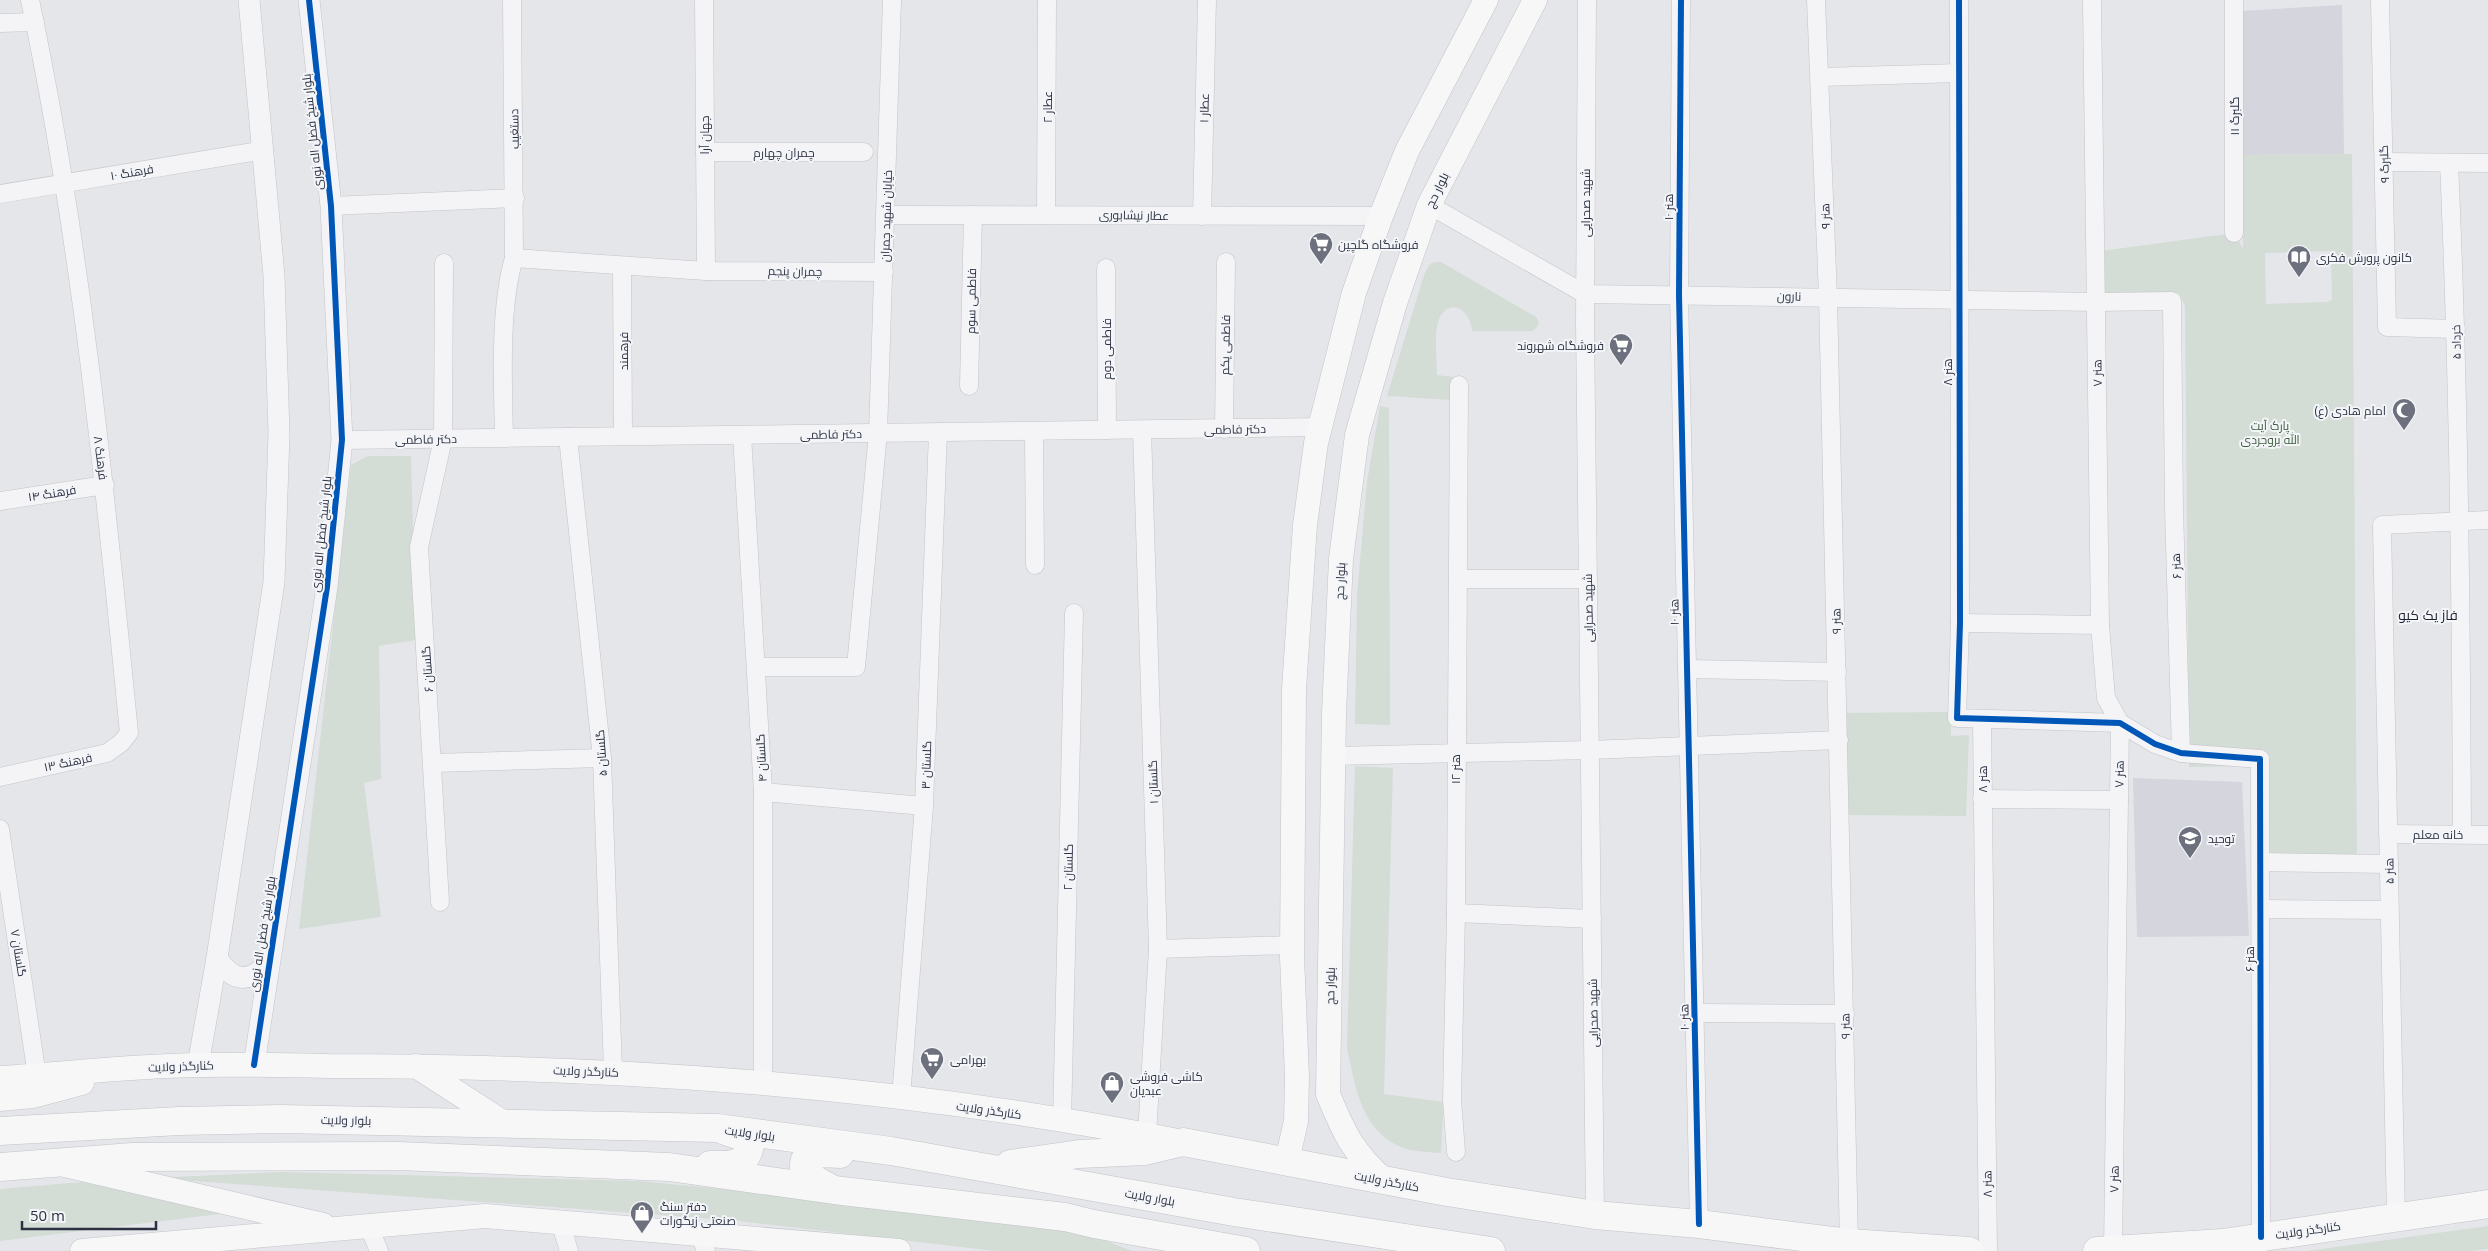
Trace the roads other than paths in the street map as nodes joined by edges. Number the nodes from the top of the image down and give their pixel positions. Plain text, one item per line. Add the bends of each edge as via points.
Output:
1 (30, 0) edge
2 (249, 0) edge
3 (310, 0) edge
4 (512, 0) edge
5 (704, 0) edge
6 (892, 0) edge
7 (1047, 0) edge
8 (1207, 0) edge
9 (1486, 0) edge
10 (1535, 0) edge
11 (1587, 0) edge
12 (1681, 0) edge
13 (1816, 0) edge
14 (1959, 0) edge
15 (2234, 0) edge
16 (2380, 0) edge
17 (2092, 2) dead end
18 (35, 22) junction
19 (0, 23) edge
20 (1958, 73) junction
21 (1821, 77) junction
22 (264, 150) junction
23 (705, 152) junction
24 (864, 152) dead end
25 (2384, 162) junction
26 (2449, 163) junction
27 (2488, 163) edge
28 (66, 183) junction
29 (0, 194) edge
30 (515, 198) junction
31 (1429, 205) junction
32 (331, 206) junction
33 (1046, 214) junction
34 (886, 215) junction
35 (973, 216) junction
36 (1202, 216) junction
37 (1381, 216) junction
38 (2234, 233) dead end
39 (514, 258) junction
40 (1226, 262) dead end
41 (444, 263) dead end
42 (622, 266) junction
43 (1106, 268) dead end
44 (706, 271) junction
45 (884, 272) junction
46 (1585, 294) junction
47 (1679, 295) junction
48 (1828, 297) junction
49 (1958, 298) junction
50 (2172, 301) joint
51 (2096, 302) junction
52 (2456, 328) junction
53 (1459, 385) dead end
54 (969, 386) dead end
55 (1319, 427) junction
56 (1224, 429) junction
57 (1107, 430) junction
58 (1142, 430) junction
59 (1034, 431) junction
60 (938, 432) junction
61 (878, 433) junction
62 (742, 435) junction
63 (623, 436) junction
64 (568, 437) junction
65 (504, 438) junction
66 (443, 439) junction
67 (342, 440) junction
68 (104, 484) junction
69 (0, 501) edge
70 (2488, 520) edge
71 (2460, 521) junction
72 (1035, 565) dead end
73 (1458, 579) junction
74 (1588, 580) junction
75 (1074, 613) dead end
76 (1960, 623) junction
77 (2100, 625) junction
78 (756, 667) junction
79 (1687, 669) junction
80 (1837, 672) junction
81 (1982, 719) junction
82 (2120, 723) junction
83 (129, 733) joint
84 (1839, 740) junction
85 (1689, 745) junction
86 (1590, 750) junction
87 (1455, 753) junction
88 (2181, 753) junction
89 (1333, 756) junction
90 (602, 758) junction
91 (433, 763) junction
92 (0, 777) edge
93 (763, 792) junction
94 (1982, 799) junction
95 (2119, 800) junction
96 (924, 806) junction
97 (0, 829) edge
98 (2388, 834) junction
99 (2462, 834) junction
100 (2488, 834) edge
101 (2260, 862) junction
102 (2389, 864) junction
103 (440, 902) dead end
104 (2261, 909) junction
105 (2389, 910) junction
106 (1456, 913) junction
107 (1592, 919) junction
108 (1292, 945) junction
109 (1158, 949) junction
110 (217, 958) junction
111 (269, 963) junction
112 (1695, 1012) junction
113 (1845, 1014) junction
114 (198, 1065) junction
115 (254, 1066) junction
116 (415, 1066) junction
117 (144, 1067) junction
118 (613, 1071) junction
119 (37, 1076) junction
120 (1297, 1077) junction
121 (0, 1078) edge
122 (1328, 1079) junction
123 (763, 1082) junction
124 (901, 1097) junction
125 (0, 1100) edge
126 (1062, 1121) junction
127 (504, 1123) junction
128 (717, 1128) junction
129 (0, 1131) edge
130 (1147, 1135) junction
131 (1183, 1142) junction
132 (891, 1152) junction
133 (1456, 1152) dead end
134 (1287, 1161) junction
135 (52, 1162) junction
136 (0, 1167) edge
137 (668, 1167) junction
138 (988, 1168) junction
139 (1386, 1181) junction
140 (834, 1190) junction
141 (2488, 1204) edge
142 (1595, 1215) junction
143 (2396, 1218) junction
144 (560, 1222) junction
145 (1094, 1224) junction
146 (1699, 1224) junction
147 (369, 1227) junction
148 (341, 1230) junction
149 (2261, 1237) junction
150 (703, 1242) edge
151 (227, 1245) edge
152 (1840, 1247) edge
153 (2105, 1250) edge
154 (82, 1251) edge
155 (86, 1251) edge
156 (379, 1251) edge
157 (569, 1251) edge
158 (899, 1251) edge
159 (1141, 1251) edge
160 (1246, 1251) edge
161 (1492, 1251) edge
162 (1969, 1251) edge
163 (1988, 1251) edge

1 - 18 street, فرهنگ ۸
2 - 22 street
3 - 32 street, بلوار شیخ فضل اله نوری
4 - 30 street, دستغیب
5 - 23 street, جهان آرا
6 - 34 street, خیابان شهید چمران
7 - 33 street, عطار ۲
8 - 36 street, عطار ۱
9 - 37 main road via 1407,151
10 - 31 main road, بلوار حج
11 - 46 street, شهید صحرایی
12 - 47 street, هنر ۱۰
13 - 21 street, هنر ۹
14 - 20 street, هنر ۸
15 - 38 street, گلبرگ ۱۱
16 - 25 street, گلبرگ ۹
17 - 51 street, هنر ۷
18 - 19 street
18 - 28 street, فرهنگ ۸
20 - 21 street
20 - 49 street, هنر ۸
21 - 48 street, هنر ۹
22 - 28 street, فرهنگ ۱۰
22 - 110 street via 274,276 279,434 274,582
23 - 24 street, چمران چهارم
23 - 44 street, جهان آرا
25 - 26 street
25 - 52 street, گلبرگ ۹ via 2388,327
26 - 27 street
26 - 52 street, خرداد ۵
28 - 29 street, فرهنگ ۱۰
28 - 68 street, فرهنگ ۸
30 - 32 street
30 - 39 street, دستغیب
31 - 46 street, نارون
31 - 89 main road, بلوار حج via 1395,303 1357,436 1341,559
32 - 67 street, بلوار شیخ فضل اله نوری
33 - 35 street, عطار نیشابوری
33 - 36 street, عطار نیشابوری
34 - 35 street, عطار نیشابوری
34 - 45 street, خیابان شهید چمران
35 - 54 street, فاطمی سوم
36 - 37 street, عطار نیشابوری
37 - 55 main road via 1354,292
39 - 42 street, چمران پنجم
39 - 65 street, دستغیب via 507,281
40 - 56 street, فاطمی یکم
41 - 66 street, گلستان ۶
42 - 44 street, چمران پنجم
42 - 63 street, فرهمند
43 - 57 street, فاطمی دوم
44 - 45 street, چمران پنجم
45 - 61 street, خیابان شهید چمران
46 - 47 street, نارون
46 - 74 street, شهید صحرایی
47 - 48 street, نارون
47 - 79 street, هنر ۱۰
48 - 49 street, نارون
48 - 80 street, هنر ۹
49 - 51 street, نارون
49 - 76 street, هنر ۸
50 - 51 street, نارون
50 - 88 street, هنر ۶
51 - 77 street, هنر ۷
52 - 71 street, خرداد ۵
53 - 73 street, هنر ۱۲
55 - 56 street, دکتر فاطمی
55 - 108 main road via 1305,524 1294,689
56 - 58 street, دکتر فاطمی
57 - 58 street, دکتر فاطمی
57 - 59 street, دکتر فاطمی
58 - 109 street, گلستان ۱
59 - 60 street, دکتر فاطمی
59 - 72 street
60 - 61 street, دکتر فاطمی
60 - 96 street, گلستان ۳
61 - 62 street, دکتر فاطمی
61 - 78 street, خیابان شهید چمران via 856,667
62 - 63 street, دکتر فاطمی
62 - 78 street, گلستان ۴
63 - 64 street, دکتر فاطمی
64 - 65 street, دکتر فاطمی
64 - 90 street, گلستان ۵
65 - 66 street, دکتر فاطمی
66 - 67 street, دکتر فاطمی
66 - 91 street, گلستان ۶ via 420,547
67 - 111 street, بلوار شیخ فضل اله نوری via 327,587
68 - 69 street, فرهنگ ۱۴
68 - 83 street, فرهنگ ۸
70 - 71 street
71 - 98 street, هنر ۵ via 2382,524
71 - 99 street, خرداد ۵
73 - 74 street
73 - 87 street, هنر ۱۲
74 - 86 street, شهید صحرایی
75 - 126 street, گلستان ۲
76 - 77 street
76 - 81 street, هنر ۸ via 1957,718
77 - 82 street, هنر ۷ via 2106,698
78 - 93 street, گلستان ۴
79 - 80 street
79 - 85 street, هنر ۱۰
80 - 84 street, هنر ۹
81 - 82 street
81 - 94 street, هنر ۸
82 - 88 street via 2156,744
82 - 95 street, هنر ۷
83 - 92 street, فرهنگ ۱۳ via 107,753
84 - 85 street
84 - 113 street, هنر ۹
85 - 86 street
85 - 112 street, هنر ۱۰
86 - 87 street
86 - 107 street, شهید صحرایی
87 - 89 street
87 - 106 street, هنر ۱۲
88 - 101 street, هنر ۶ via 2260,759
89 - 122 main road, بلوار حج
90 - 91 street
90 - 118 street, گلستان ۵
91 - 103 street, گلستان ۶
93 - 96 street
93 - 123 street, گلستان ۴
94 - 95 street
94 - 163 street, هنر ۸
95 - 153 street, هنر ۷
96 - 124 street, گلستان ۳
97 - 119 street, گلستان ۷
98 - 99 street, خانه معلم
98 - 102 street, هنر ۵
99 - 100 street, خانه معلم
101 - 102 street
101 - 104 street, هنر ۶
102 - 105 street, هنر ۵
104 - 105 street
104 - 149 street, هنر ۶
105 - 143 street, هنر ۵
106 - 107 street
106 - 133 street, هنر ۱۲ via 1452,1100
107 - 142 street, شهید صحرایی
108 - 109 street
108 - 120 main road
109 - 130 street, گلستان ۱
110 - 111 street via 226,972 241,978 258,975
110 - 114 street
111 - 115 street, بلوار شیخ فضل اله نوری
112 - 113 street
112 - 146 street, هنر ۱۰
113 - 152 street, هنر ۹
114 - 115 main road, کنارگذر ولایت
114 - 117 main road, کنارگذر ولایت
115 - 116 main road, کنارگذر ولایت
116 - 118 main road, کنارگذر ولایت
116 - 127 main road
117 - 119 main road, کنارگذر ولایت
117 - 125 main road via 33,1096
118 - 123 main road, کنارگذر ولایت
119 - 121 main road, کنارگذر ولایت
120 - 122 main road via 1300,1084 1312,1090 1319,1089
120 - 134 main road via 1296,1121
122 - 139 main road, بلوار حج via 1328,1094 1347,1138 1363,1162
123 - 124 main road, کنارگذر ولایت
124 - 126 main road, کنارگذر ولایت
126 - 130 main road, کنارگذر ولایت
127 - 128 main road, بلوار ولایت
127 - 129 main road, بلوار ولایت via 281,1119
128 - 132 main road, بلوار ولایت
128 - 137 main road via 744,1137 750,1143 747,1158 728,1165
130 - 131 main road, کنارگذر ولایت
131 - 134 main road, کنارگذر ولایت
131 - 138 main road via 1145,1151 1079,1154
132 - 138 main road, بلوار ولایت
132 - 140 main road via 816,1153 805,1158 805,1174
134 - 139 main road, کنارگذر ولایت
135 - 136 main road
135 - 137 main road via 132,1157 398,1156
135 - 148 main road
137 - 140 main road
138 - 161 main road, بلوار ولایت via 1243,1213
139 - 142 main road, کنارگذر ولایت
140 - 145 main road via 1065,1216
141 - 143 main road, کنارگذر ولایت
142 - 146 main road, کنارگذر ولایت
143 - 149 main road, کنارگذر ولایت
144 - 147 main road via 484,1216
144 - 150 main road
144 - 157 street
145 - 159 main road
145 - 160 main road
146 - 152 main road, کنارگذر ولایت via 1808,1238
147 - 148 main road
147 - 156 street
148 - 151 main road
149 - 153 main road, کنارگذر ولایت via 2224,1243
150 - 158 main road
151 - 155 main road
152 - 162 main road, کنارگذر ولایت
154 - 155 main road

